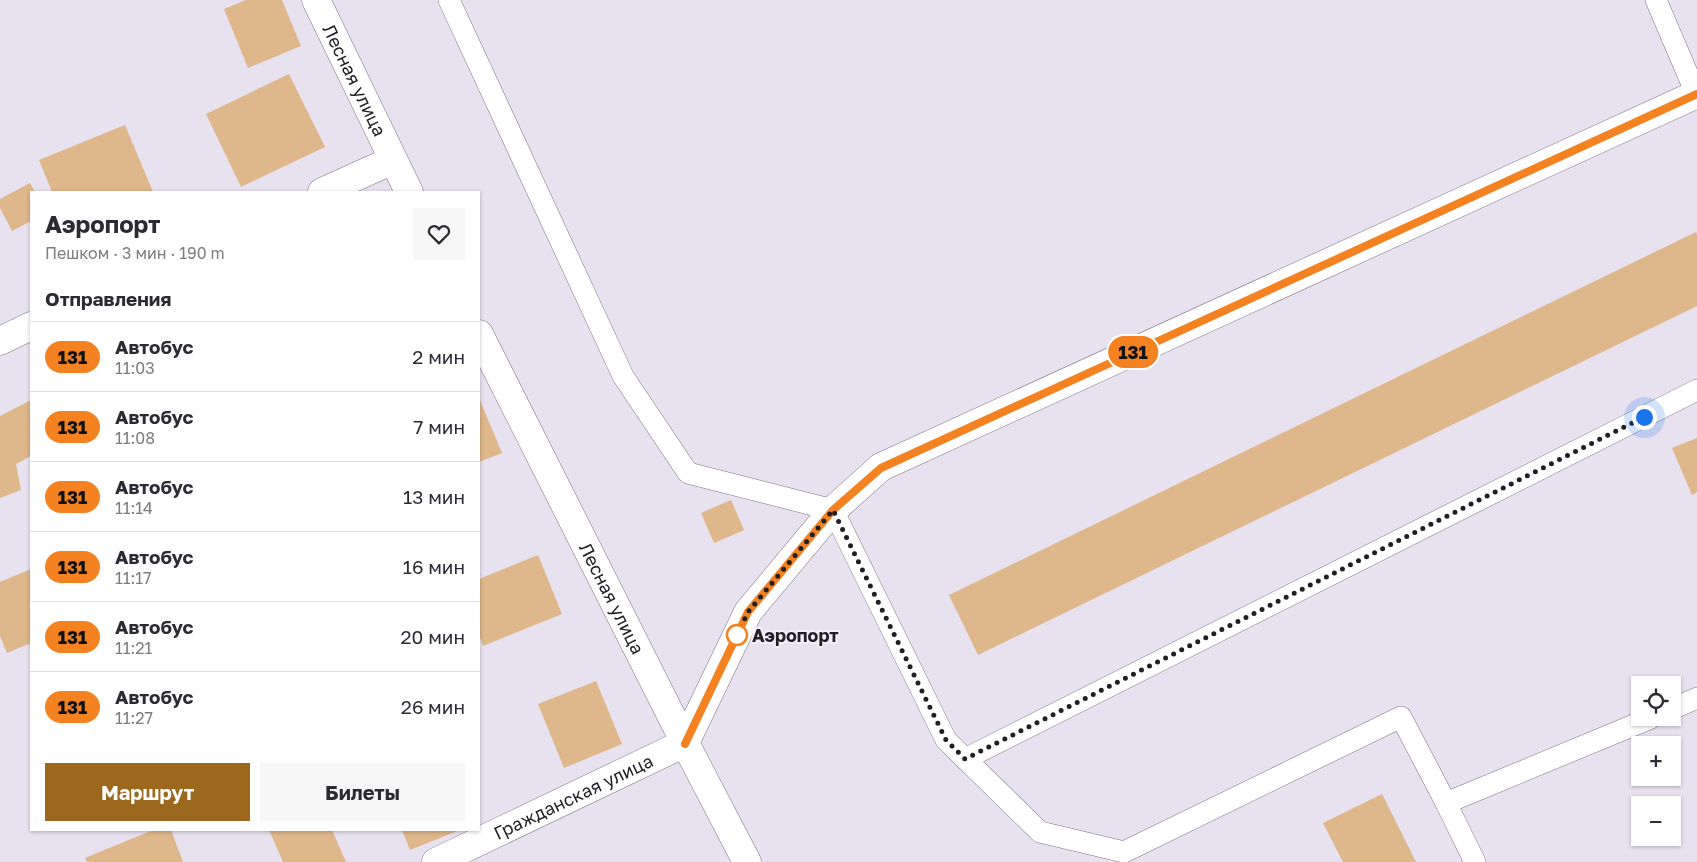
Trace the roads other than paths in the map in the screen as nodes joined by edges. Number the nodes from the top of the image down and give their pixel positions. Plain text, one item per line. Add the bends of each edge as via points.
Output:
1 (316, 0) edge
2 (449, 0) edge
3 (1654, 3) edge
4 (1697, 95) edge
5 (393, 160) junction
6 (324, 191) edge
7 (408, 191) edge
8 (30, 326) edge
9 (480, 336) edge
10 (0, 341) edge
11 (1697, 390) edge
12 (833, 510) junction
13 (1697, 698) edge
14 (1681, 705) edge
15 (1632, 726) edge
16 (685, 744) junction
17 (965, 759) junction
18 (1446, 803) junction
19 (1126, 857) edge
20 (436, 862) edge
21 (747, 862) edge
22 (1476, 862) edge

1 - 5 street, Лесная улица
2 - 12 lane via 623,376 688,473
3 - 4 lane
4 - 12 street via 881,468
5 - 6 street
5 - 7 street, Лесная улица
8 - 10 street
9 - 16 street, Лесная улица
11 - 17 lane
12 - 16 street via 748,612
12 - 17 lane via 946,740
13 - 14 lane
15 - 18 lane
16 - 20 street, Гражданская улица
16 - 21 street, Лесная улица
17 - 19 lane via 1040,832
18 - 19 lane via 1401,717
18 - 22 lane

